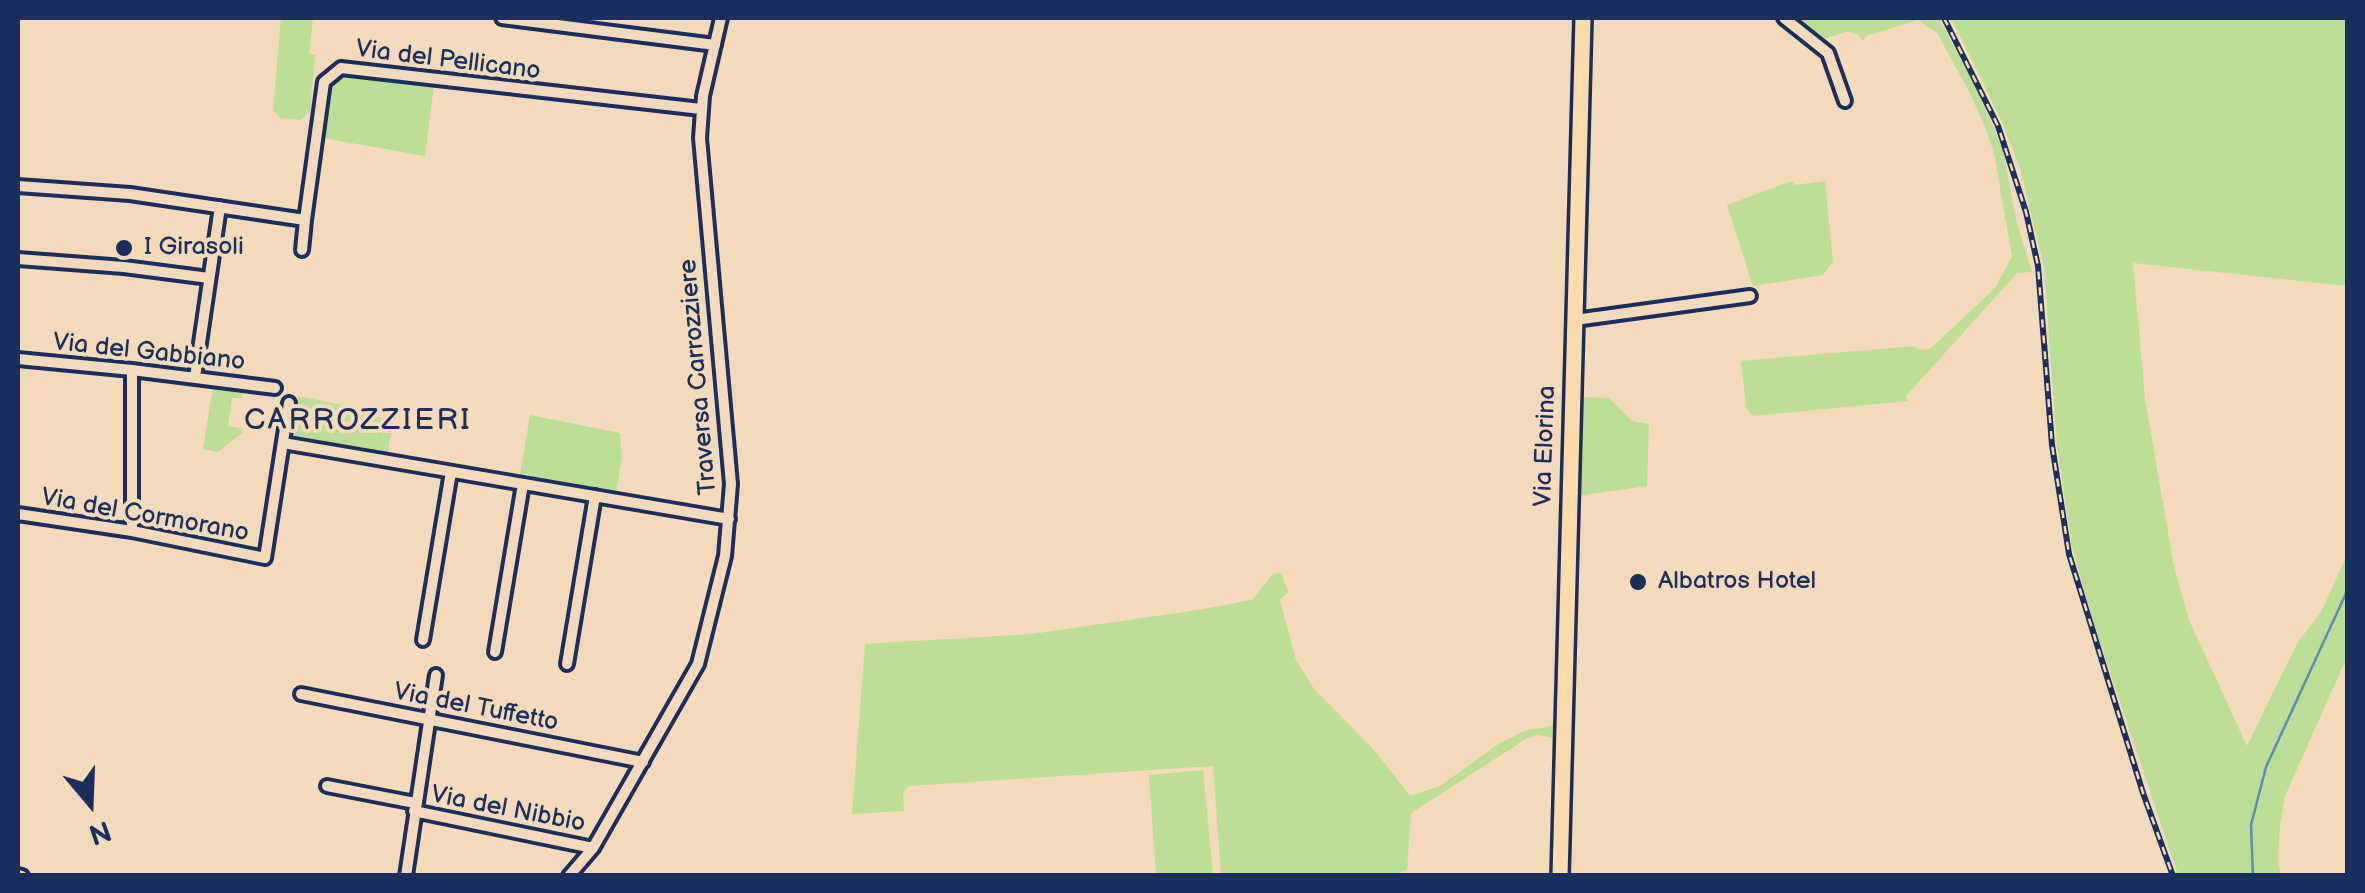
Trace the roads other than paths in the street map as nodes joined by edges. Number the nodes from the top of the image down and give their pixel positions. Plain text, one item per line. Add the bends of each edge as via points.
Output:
1 (502, 18) edge
2 (616, 18) edge
3 (720, 18) edge
4 (1583, 18) edge
5 (1784, 18) edge
6 (614, 32) junction
7 (714, 45) junction
8 (1845, 101) dead end
9 (701, 109) junction
10 (18, 186) edge
11 (220, 207) junction
12 (306, 220) junction
13 (302, 250) dead end
14 (18, 259) edge
15 (210, 278) junction
16 (1750, 296) dead end
17 (1575, 320) junction
18 (18, 359) edge
19 (132, 370) junction
20 (195, 377) junction
21 (275, 388) dead end
22 (289, 402) dead end
23 (282, 444) junction
24 (451, 472) junction
25 (523, 484) junction
26 (595, 496) junction
27 (18, 514) edge
28 (729, 519) junction
29 (132, 531) junction
30 (422, 640) dead end
31 (495, 652) dead end
32 (567, 664) dead end
33 (436, 675) dead end
34 (301, 694) dead end
35 (428, 719) junction
36 (643, 762) junction
37 (327, 786) dead end
38 (415, 807) junction
39 (593, 848) junction
40 (406, 876) edge
41 (568, 876) edge
42 (1560, 876) edge

1 - 6 street
2 - 6 street
3 - 7 street, Traversa Carrozziere
4 - 17 main road, Via Elorina
5 - 8 street via 1828,53
6 - 7 street
7 - 9 street, Traversa Carrozziere
9 - 12 street, Via del Pellicano via 341,68 324,82
9 - 28 street, Traversa Carrozziere
10 - 11 street
11 - 12 street
11 - 15 street
12 - 13 street, Via del Pellicano
14 - 15 street
15 - 20 street
16 - 17 street
17 - 42 main road, Via Elorina
18 - 19 street, Via del Gabbiano
19 - 20 street, Via del Gabbiano
19 - 29 street
20 - 21 street, Via del Gabbiano
22 - 23 street
23 - 24 street
23 - 29 street, Via del Cormorano via 265,558
24 - 25 street
24 - 30 street
25 - 26 street
25 - 31 street
26 - 28 street
26 - 32 street
27 - 29 street, Via del Cormorano
28 - 36 street, Traversa Carrozziere via 703,651
33 - 35 street
34 - 35 street, Via del Tuffetto
35 - 36 street, Via del Tuffetto
35 - 38 street
36 - 39 street, Traversa Carrozziere
37 - 38 street, Via del Nibbio
38 - 39 street, Via del Nibbio
38 - 40 street
39 - 41 street, Traversa Carrozziere

